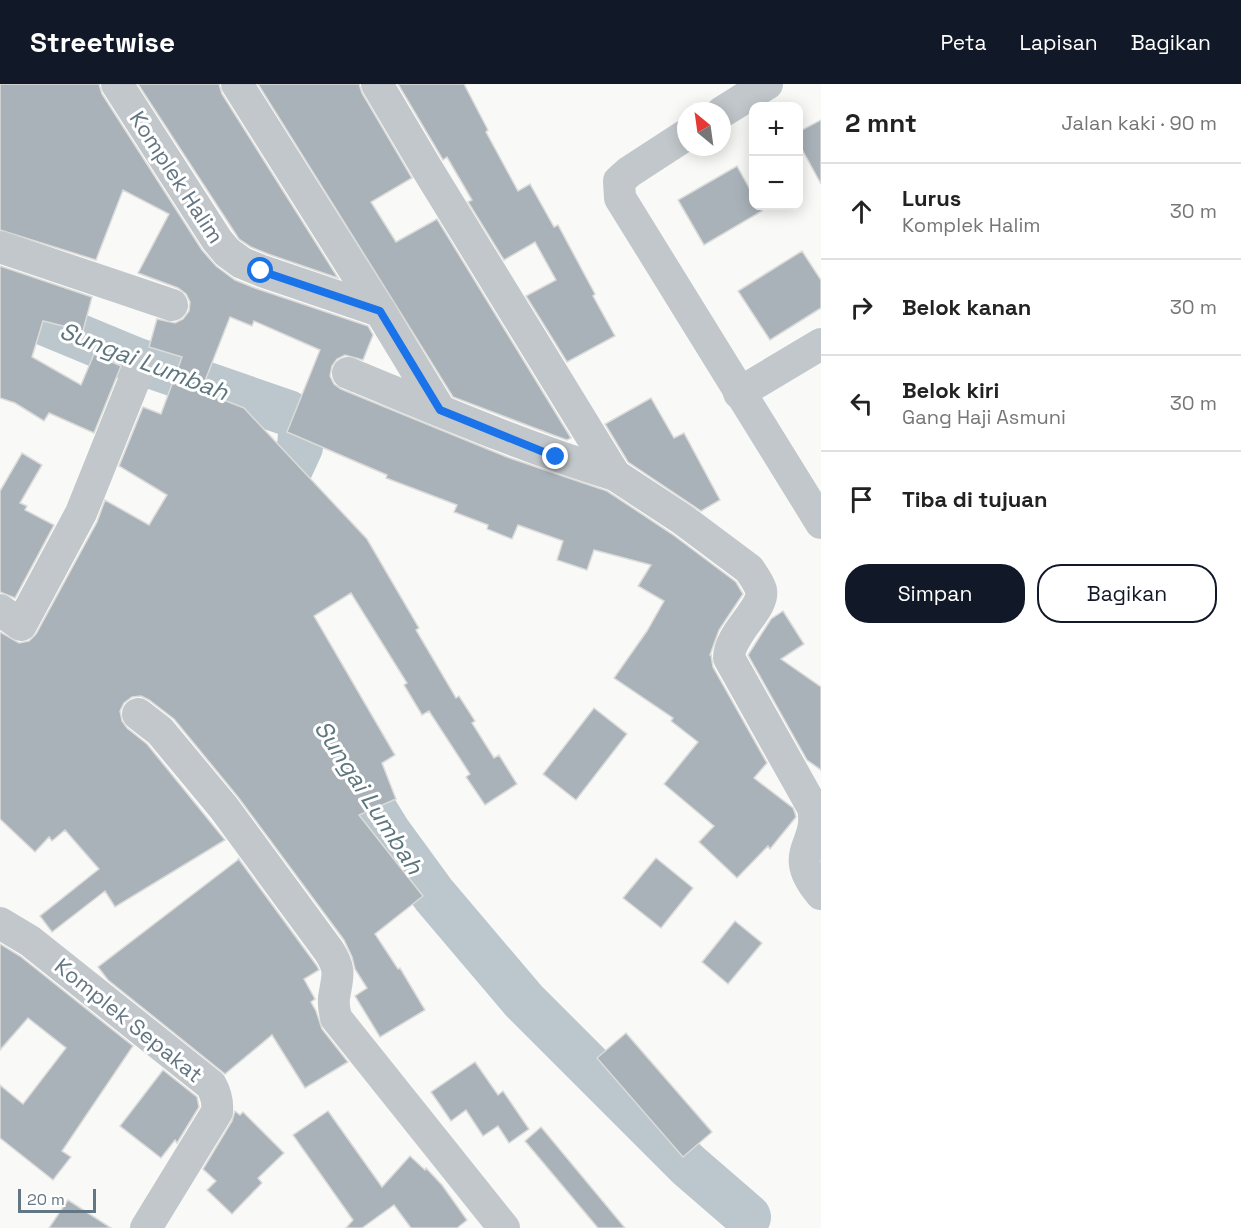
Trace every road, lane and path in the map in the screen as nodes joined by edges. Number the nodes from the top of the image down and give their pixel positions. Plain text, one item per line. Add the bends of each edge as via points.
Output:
1 (117, 84) edge
2 (237, 84) edge
3 (377, 84) edge
4 (767, 84) edge
5 (731, 106) edge
6 (677, 141) edge
7 (0, 247) edge
8 (172, 305) dead end
9 (380, 311) junction
10 (821, 344) edge
11 (143, 367) dead end
12 (348, 373) dead end
13 (739, 393) junction
14 (440, 410) junction
15 (615, 475) junction
16 (821, 523) edge
17 (0, 610) edge
18 (138, 714) dead end
19 (821, 894) edge
20 (0, 923) edge
21 (146, 1228) edge
22 (504, 1228) edge

1 - 9 street, Komplek Halim via 227,252 261,271
2 - 9 street
3 - 15 street
4 - 5 street
6 - 13 street via 619,181 620,198
7 - 8 street
9 - 14 street
10 - 13 street
11 - 17 street via 138,371 81,513 21,625
12 - 14 street
13 - 16 street
14 - 15 street via 556,457
15 - 19 street via 749,569 761,590 760,601 734,638 729,658 813,808 817,820 805,853 806,866
18 - 22 street via 160,731 224,808 322,941 338,972 333,1000 336,1018
20 - 21 street, Komplek Sepakat via 30,941 215,1092 217,1112

